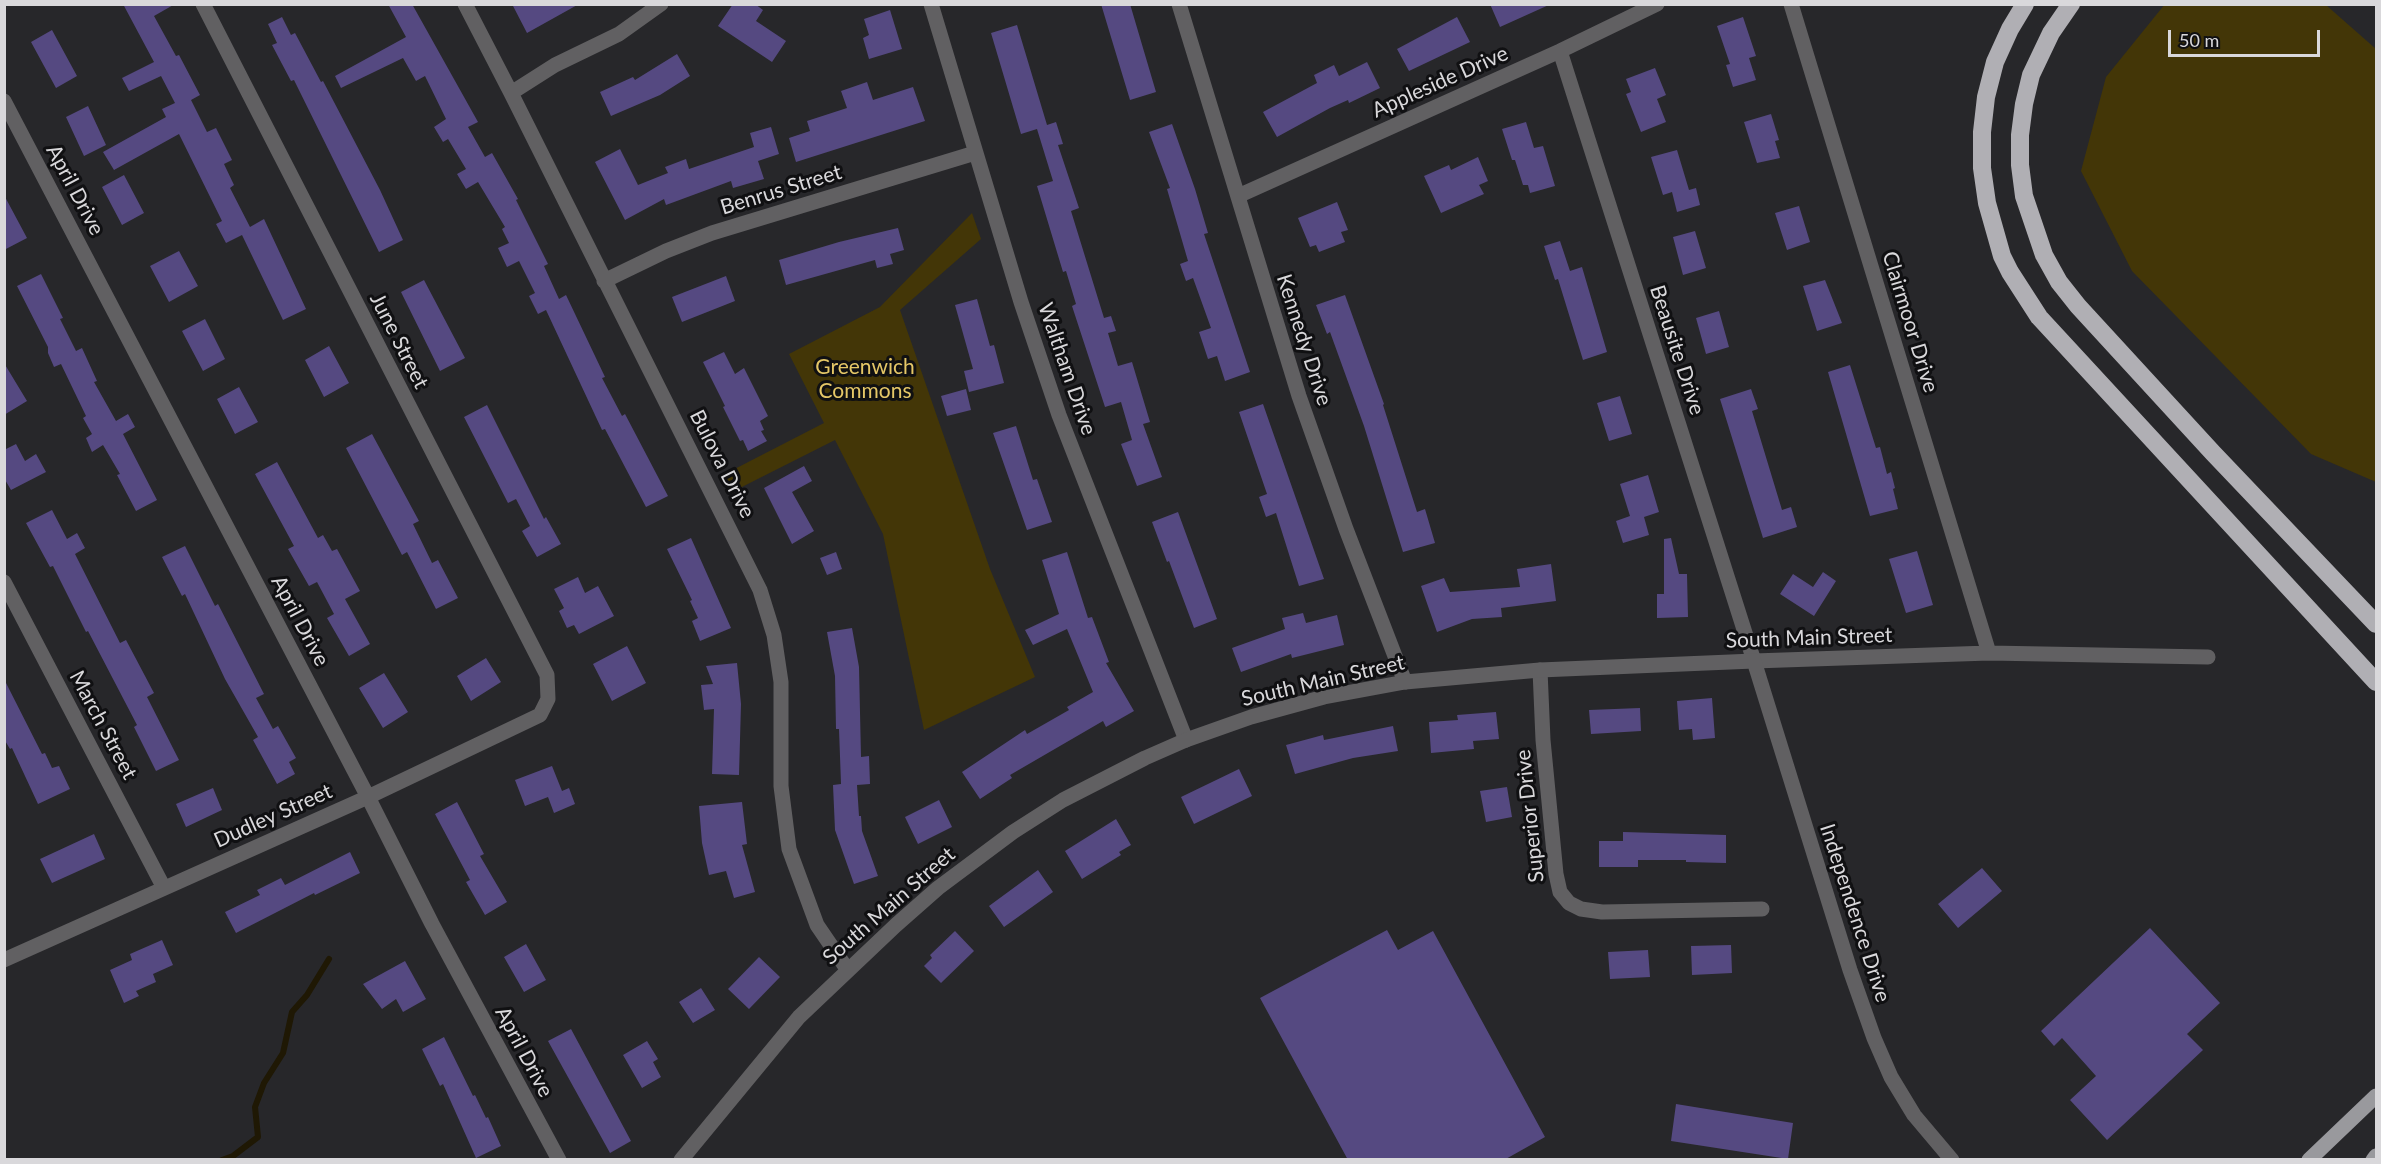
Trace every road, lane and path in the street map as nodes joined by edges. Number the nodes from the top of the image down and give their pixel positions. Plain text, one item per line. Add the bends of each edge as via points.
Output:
1 (203, 4) edge
2 (465, 4) edge
3 (661, 4) edge
4 (931, 4) edge
5 (1179, 4) edge
6 (1657, 4) edge
7 (1791, 4) edge
8 (2025, 4) edge
9 (2071, 4) edge
10 (1560, 51) junction
11 (511, 93) junction
12 (4, 101) edge
13 (975, 153) junction
14 (1238, 196) junction
15 (604, 281) junction
16 (4, 582) edge
17 (2376, 623) edge
18 (1989, 652) junction
19 (2208, 657) dead end
20 (1754, 661) junction
21 (1540, 670) junction
22 (1406, 682) junction
23 (2376, 682) edge
24 (548, 699) joint
25 (1186, 740) junction
26 (368, 797) junction
27 (164, 888) junction
28 (1762, 909) dead end
29 (4, 960) edge
30 (847, 969) junction
31 (2376, 1096) edge
32 (2376, 1156) edge
33 (559, 1160) edge
34 (681, 1160) edge
35 (1952, 1160) edge
36 (2309, 1160) edge
37 (2373, 1160) edge

1 - 24 street, June Street via 547,675
2 - 11 street, Bulova Drive
3 - 11 street via 619,34 555,65
4 - 13 street, Waltham Drive
5 - 14 street, Kennedy Drive
6 - 10 street, Appleside Drive
7 - 18 street, Clairmoor Drive
8 - 23 highway via 1995,62 1982,132 1987,203 2010,272 2038,317
9 - 17 highway via 2051,33 2031,75 2020,135 2024,196 2044,255 2078,306
10 - 14 street, Appleside Drive
10 - 20 street, Beausite Drive
11 - 15 street, Bulova Drive
12 - 26 street, April Drive
13 - 15 street, Benrus Street via 712,233
13 - 25 street, Waltham Drive via 1059,415
14 - 22 street, Kennedy Drive via 1299,396
15 - 30 street, Bulova Drive via 760,590 774,635 781,682 781,786 789,849 817,925
16 - 27 street, March Street
18 - 19 street, South Main Street
18 - 20 street, South Main Street
20 - 21 street, South Main Street
20 - 35 street, Independence Drive via 1874,1038 1914,1115
21 - 22 street, South Main Street
21 - 28 street, Superior Drive via 1556,874 1560,892 1569,903 1602,912
22 - 25 street, South Main Street via 1324,697
24 - 26 street, Dudley Street via 540,715
25 - 30 street, South Main Street via 1105,777 1013,832 938,888
26 - 27 street, Dudley Street
26 - 33 street, April Drive
27 - 29 street, Dudley Street
30 - 34 street, South Main Street via 799,1017
31 - 36 main road
32 - 37 main road

